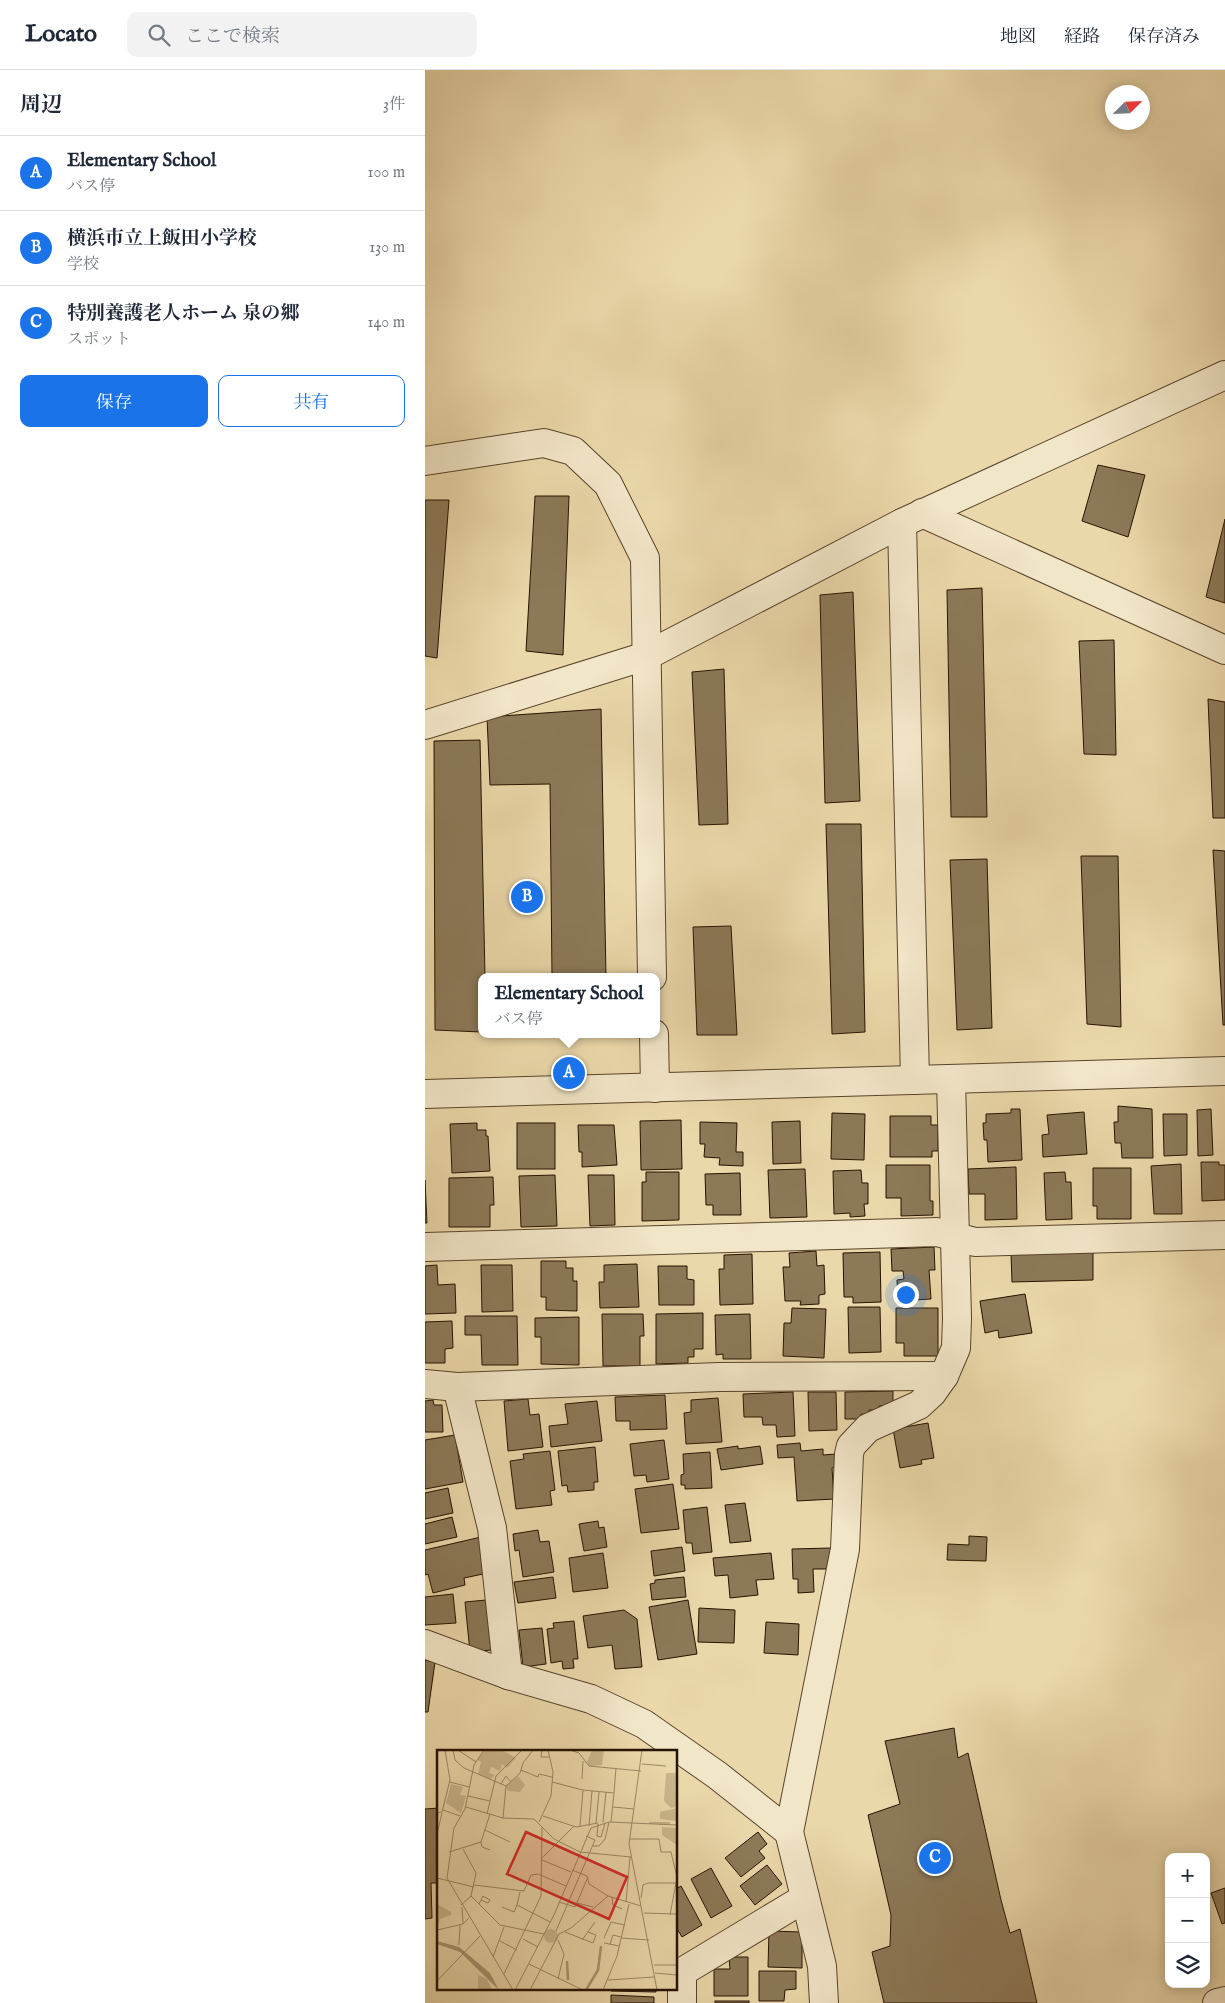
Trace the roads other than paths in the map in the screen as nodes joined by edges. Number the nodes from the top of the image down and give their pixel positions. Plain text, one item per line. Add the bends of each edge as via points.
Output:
1 (1225, 376) edge
2 (425, 461) edge
3 (912, 518) junction
4 (1225, 650) edge
5 (646, 656) junction
6 (425, 725) edge
7 (653, 973) edge
8 (654, 1038) edge
9 (1225, 1071) edge
10 (951, 1079) junction
11 (915, 1080) junction
12 (655, 1088) junction
13 (425, 1094) edge
14 (1225, 1235) edge
15 (956, 1238) junction
16 (425, 1247) edge
17 (944, 1376) junction
18 (425, 1384) edge
19 (457, 1387) junction
20 (425, 1644) edge
21 (508, 1675) junction
22 (789, 1832) junction
23 (805, 1898) junction
24 (1225, 2001) edge
25 (682, 2003) edge
26 (824, 2003) edge
27 (1217, 2003) edge

1 - 3 street
2 - 5 street via 544,443 573,451 608,484 645,558
3 - 4 street
3 - 5 street
3 - 11 street
5 - 6 street
5 - 7 street
8 - 12 street
9 - 10 street
10 - 11 street
10 - 15 street
11 - 12 street
12 - 13 street
14 - 15 street via 975,1242
15 - 16 street via 937,1232
15 - 17 street via 956,1348
17 - 19 street via 719,1377
17 - 22 street via 919,1404 868,1428 851,1446 845,1549
18 - 19 street
19 - 21 street via 492,1528
20 - 21 street
21 - 22 street via 591,1698 644,1724 717,1775
22 - 23 street
23 - 25 street via 682,1972
23 - 26 street via 822,1966
24 - 27 street

